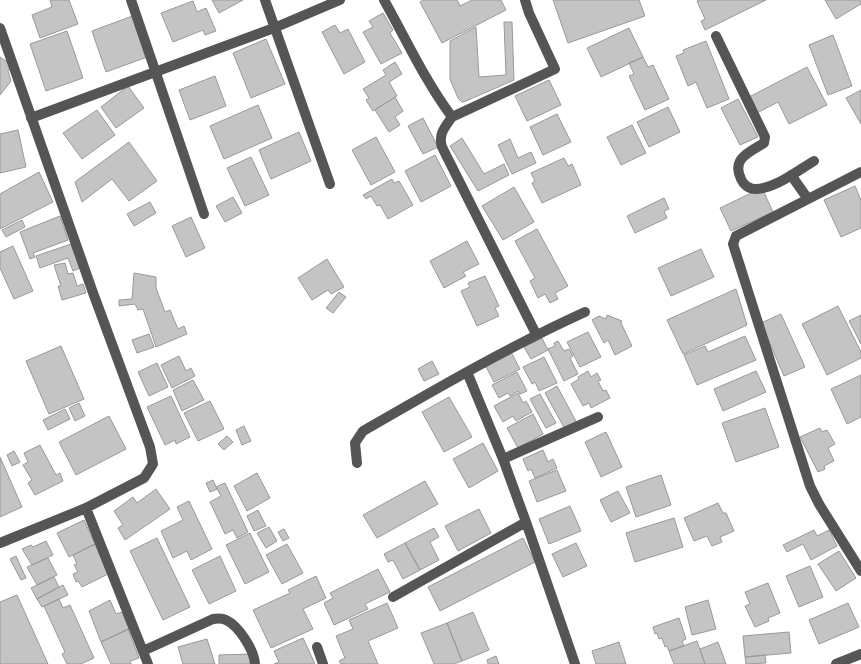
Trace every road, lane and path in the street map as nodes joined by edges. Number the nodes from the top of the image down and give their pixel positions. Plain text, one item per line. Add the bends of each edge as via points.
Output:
1 (131, 0) edge
2 (265, 0) edge
3 (340, 0) edge
4 (384, 0) edge
5 (525, 0) edge
6 (0, 28) edge
7 (274, 28) junction
8 (716, 36) dead end
9 (156, 72) junction
10 (452, 117) junction
11 (31, 118) junction
12 (814, 161) dead end
13 (861, 172) edge
14 (790, 175) junction
15 (330, 184) dead end
16 (808, 199) junction
17 (204, 214) dead end
18 (585, 312) dead end
19 (536, 334) junction
20 (466, 372) junction
21 (598, 417) dead end
22 (503, 459) junction
23 (357, 463) dead end
24 (86, 508) junction
25 (526, 522) junction
26 (0, 543) edge
27 (861, 571) edge
28 (393, 597) dead end
29 (317, 647) dead end
30 (143, 651) junction
31 (861, 654) edge
32 (148, 664) edge
33 (255, 664) edge
34 (323, 664) edge
35 (575, 664) edge
36 (836, 664) edge

1 - 9 street
2 - 7 street
3 - 7 street
4 - 10 street via 429,83
5 - 10 street via 555,69
6 - 11 street
7 - 9 street
7 - 15 street
8 - 14 street via 765,137 764,143 744,155 738,162 742,181 747,187 755,189 771,186
9 - 11 street
9 - 17 street
10 - 19 street via 442,132 442,147
11 - 24 street via 150,447 153,464 144,478
12 - 14 street
13 - 16 street
14 - 16 street
16 - 27 street via 736,236 733,246 810,486
18 - 19 street
19 - 20 street
20 - 22 street
20 - 23 street via 363,431 356,443
21 - 22 street
22 - 25 street
24 - 26 street
24 - 30 street
25 - 28 street
25 - 35 street
29 - 34 street
30 - 32 street
30 - 33 street via 213,619 221,618 228,620 249,644 255,657
31 - 36 street

